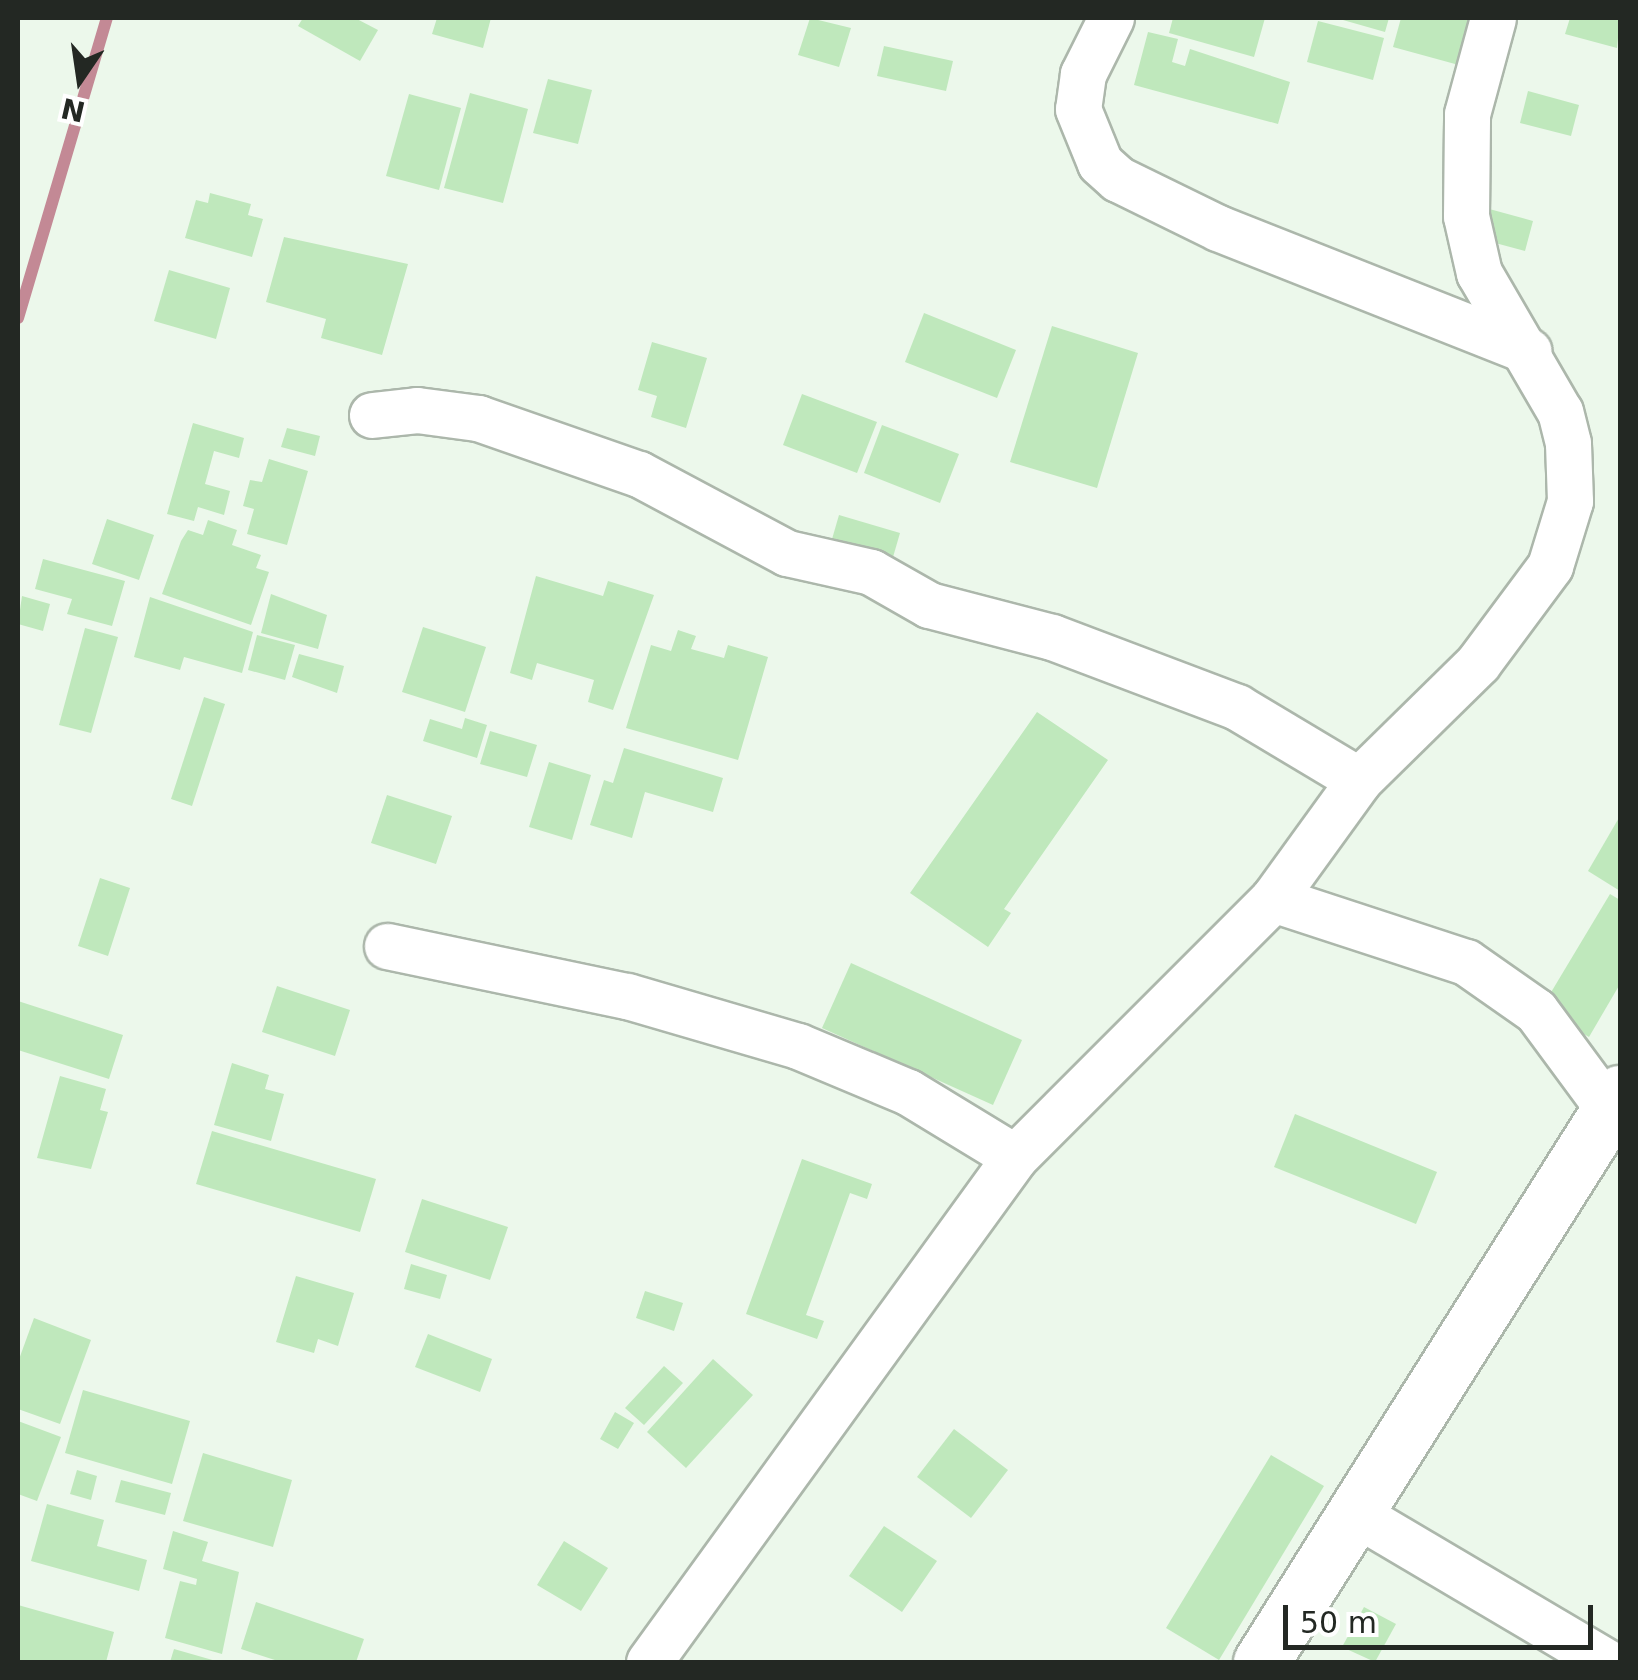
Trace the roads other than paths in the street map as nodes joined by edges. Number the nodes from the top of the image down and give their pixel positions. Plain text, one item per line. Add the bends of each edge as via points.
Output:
1 (1111, 18) edge
2 (1493, 18) edge
3 (1528, 351) junction
4 (372, 415) dead end
5 (1359, 780) junction
6 (1273, 899) junction
7 (387, 946) dead end
8 (1615, 1102) edge
9 (1014, 1157) junction
10 (1353, 1512) junction
11 (649, 1662) edge
12 (1261, 1662) edge
13 (1607, 1662) edge

1 - 3 street via 1083,74 1078,109 1100,163 1118,179 1218,228
2 - 3 street via 1467,114 1466,216 1480,272
3 - 5 street via 1568,443 1570,501 1550,566 1478,663
4 - 5 street via 417,410 478,418 639,474 787,553 871,572 928,604 1052,637 1237,707
5 - 6 street
6 - 8 street via 1466,962 1536,1011
6 - 9 street
7 - 9 street via 627,996 798,1046 908,1092
8 - 10 street
9 - 11 street
10 - 12 street
10 - 13 street

